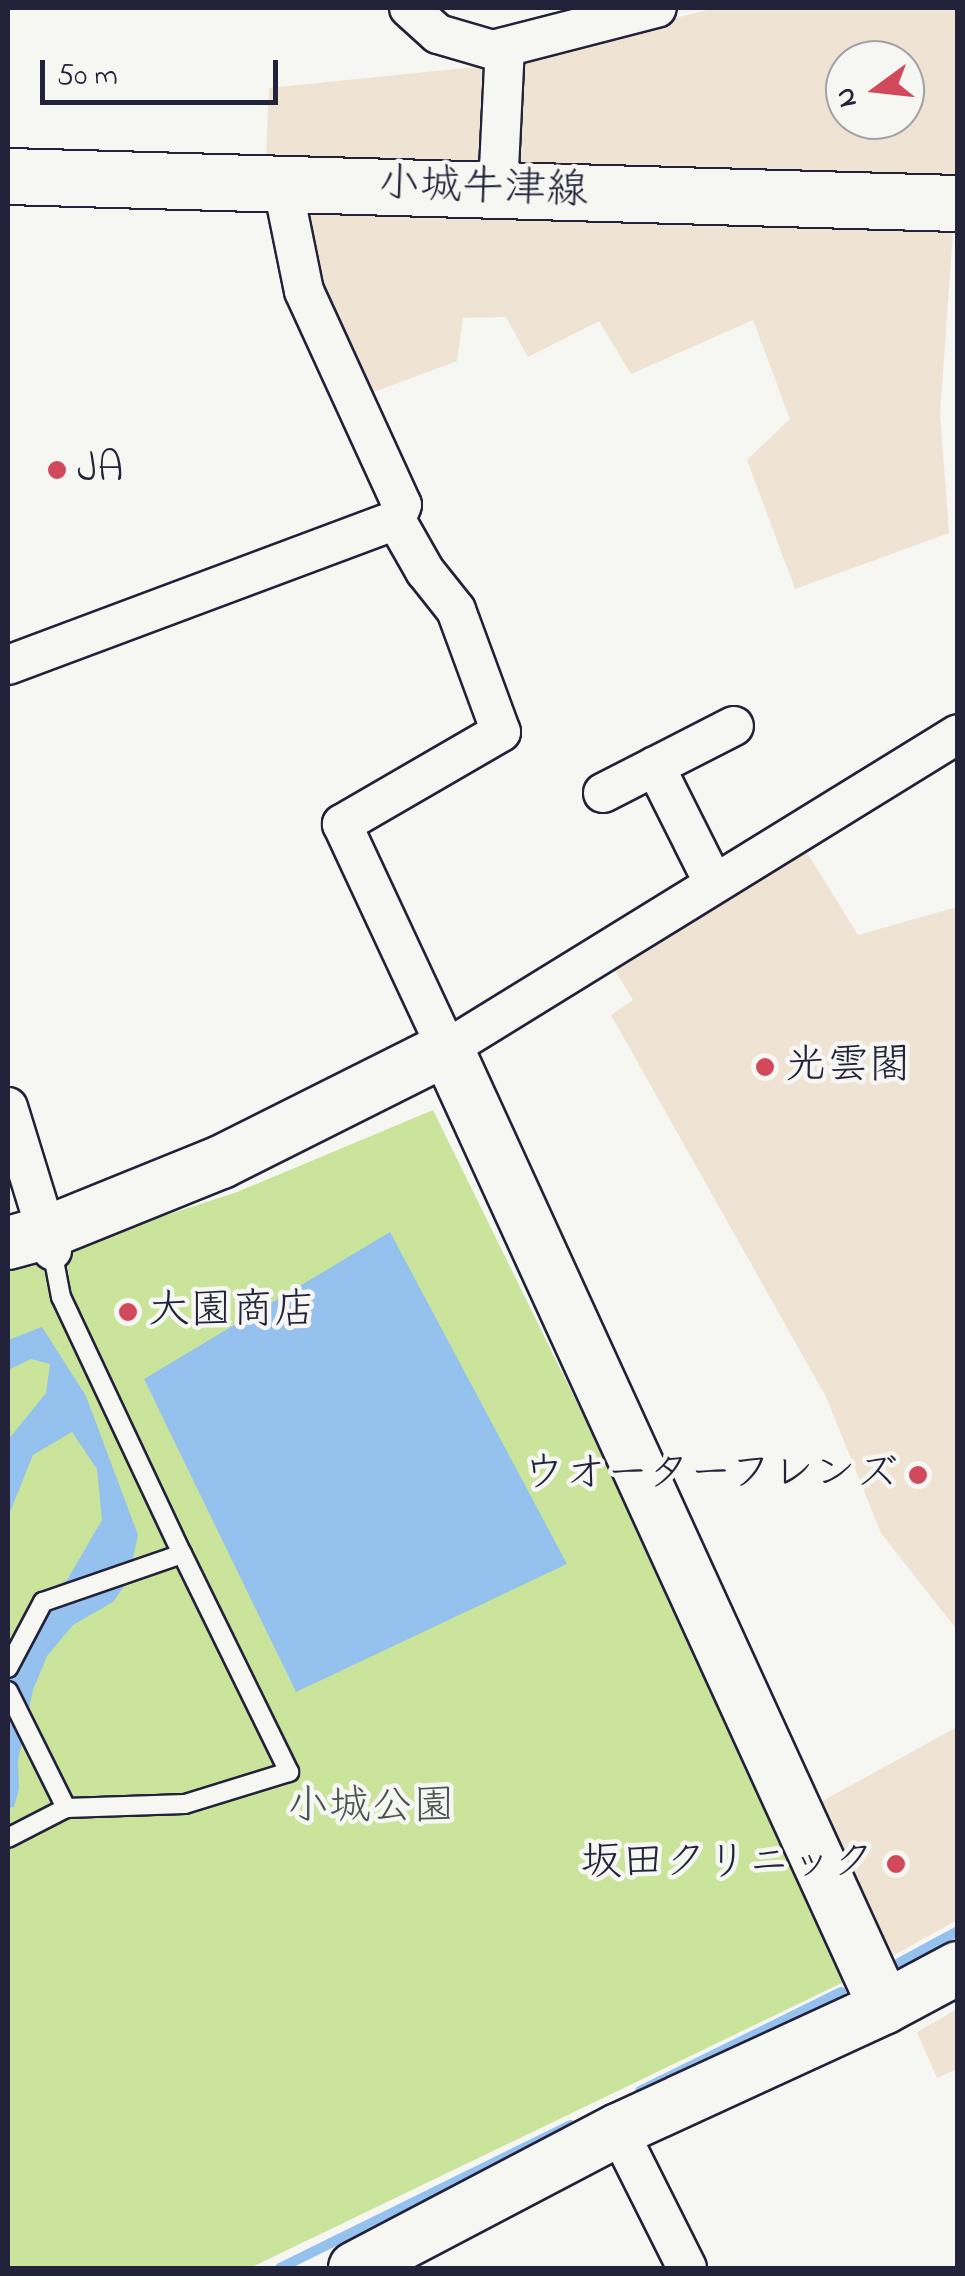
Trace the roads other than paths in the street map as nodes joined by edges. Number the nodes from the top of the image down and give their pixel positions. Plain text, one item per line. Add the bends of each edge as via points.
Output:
1 (409, 8) edge
2 (657, 8) edge
3 (505, 47) junction
4 (8, 176) edge
5 (282, 183) junction
6 (498, 189) junction
7 (958, 204) edge
8 (396, 520) junction
9 (8, 665) edge
10 (734, 726) dead end
11 (958, 734) edge
12 (655, 766) junction
13 (603, 793) dead end
14 (713, 882) junction
15 (446, 1049) junction
16 (8, 1107) edge
17 (40, 1244) edge
18 (182, 1554) junction
19 (8, 1668) edge
20 (8, 1691) edge
21 (66, 1808) junction
22 (8, 1838) edge
23 (958, 1968) edge
24 (885, 2008) junction
25 (618, 2130) junction
26 (355, 2268) edge
27 (686, 2268) edge

1 - 3 street via 438,34 494,50
2 - 3 street
3 - 6 street
4 - 5 main road, 小城牛津線
5 - 6 main road, 小城牛津線
5 - 8 street via 304,291 402,505
6 - 7 main road, 小城牛津線
8 - 9 street
8 - 15 street via 456,610 500,732 342,824
10 - 12 street
11 - 14 street
12 - 13 street
12 - 14 street
14 - 15 street
15 - 17 street
15 - 24 street
16 - 17 street
17 - 18 lane
18 - 19 lane via 43,1602
18 - 21 lane via 289,1772 185,1804
20 - 21 lane
21 - 22 lane
23 - 24 street
24 - 25 street
25 - 26 street
25 - 27 street

